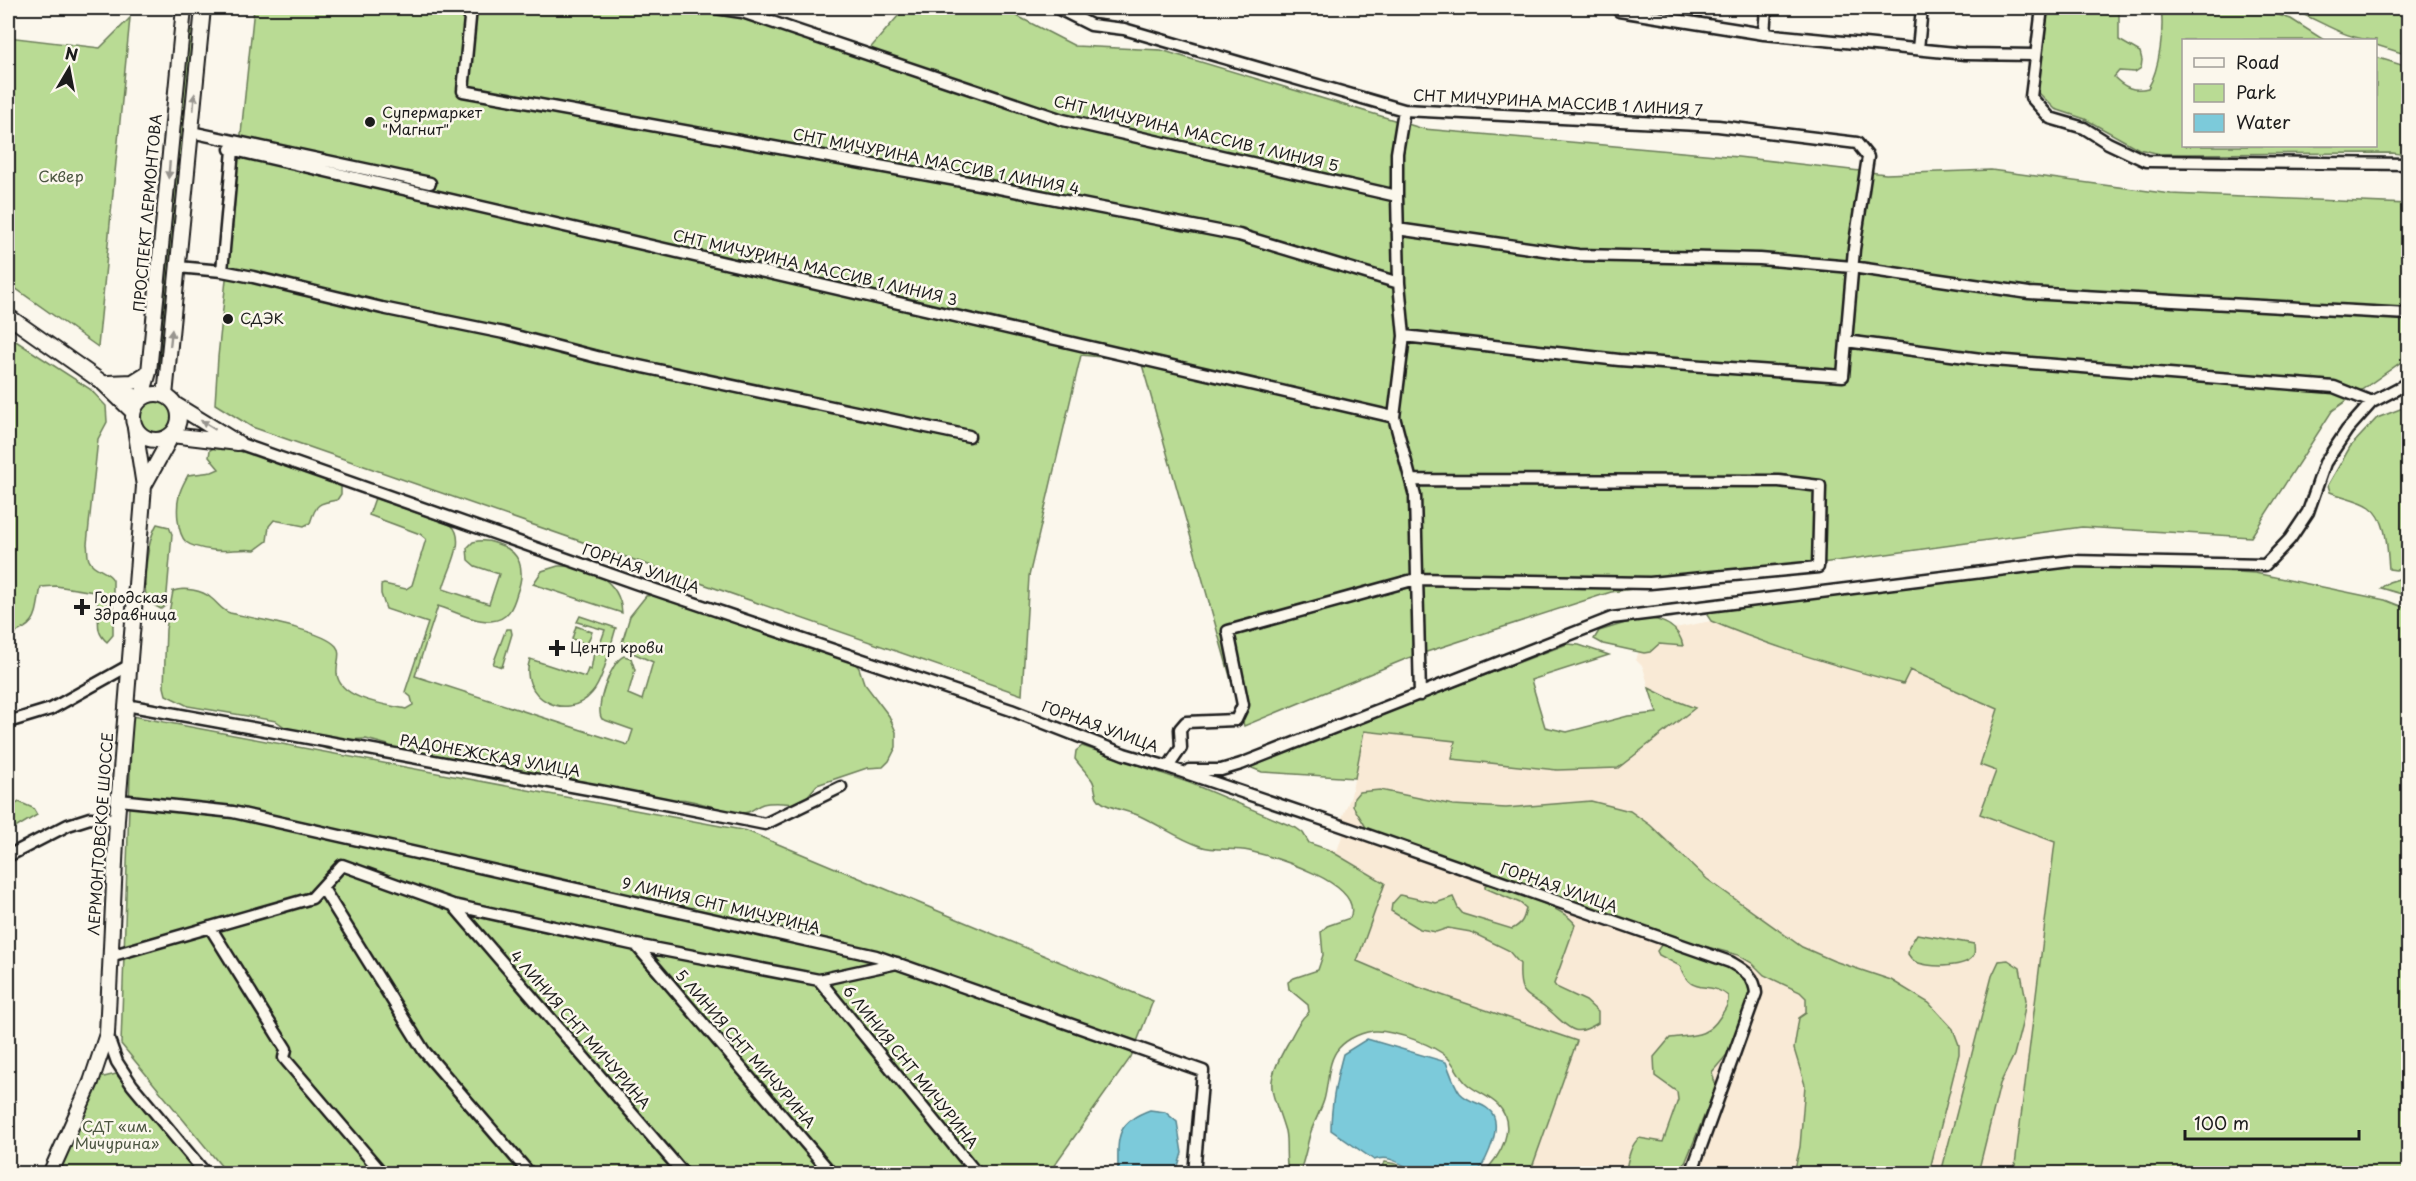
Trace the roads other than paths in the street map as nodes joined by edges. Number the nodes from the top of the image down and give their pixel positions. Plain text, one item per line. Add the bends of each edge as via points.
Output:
1 (184, 8) edge
2 (203, 8) edge
3 (471, 8) edge
4 (715, 8) edge
5 (1057, 8) edge
6 (1619, 8) edge
7 (1766, 8) edge
8 (1922, 8) edge
9 (2042, 8) edge
10 (1764, 34) junction
11 (1918, 49) junction
12 (2036, 55) junction
13 (1404, 110) junction
14 (191, 132) junction
15 (2409, 164) edge
16 (430, 183) dead end
17 (1396, 196) junction
18 (1397, 229) junction
19 (178, 267) junction
20 (1852, 267) junction
21 (222, 271) junction
22 (1399, 283) junction
23 (2409, 314) edge
24 (8, 316) edge
25 (1404, 336) junction
26 (1846, 341) junction
27 (149, 372) junction
28 (103, 383) junction
29 (2409, 383) edge
30 (141, 399) junction
31 (170, 400) junction
32 (2372, 402) junction
33 (133, 412) junction
34 (1394, 417) junction
35 (135, 428) junction
36 (172, 435) junction
37 (969, 436) dead end
38 (238, 443) junction
39 (1411, 480) junction
40 (144, 486) junction
41 (1416, 579) junction
42 (128, 666) junction
43 (1420, 695) junction
44 (126, 705) junction
45 (8, 722) edge
46 (1168, 767) junction
47 (841, 787) dead end
48 (118, 800) junction
49 (117, 819) junction
50 (8, 856) edge
51 (322, 887) junction
52 (453, 905) junction
53 (210, 927) junction
54 (636, 945) junction
55 (110, 956) junction
56 (897, 963) junction
57 (819, 980) junction
58 (108, 1034) junction
59 (50, 1173) edge
60 (206, 1173) edge
61 (383, 1173) edge
62 (530, 1173) edge
63 (684, 1173) edge
64 (832, 1173) edge
65 (977, 1173) edge
66 (1194, 1173) edge
67 (1691, 1173) edge

1 -> 27 street, ПРОСПЕКТ ЛЕРМОНТОВА
14 -> 2 street
3 - 22 street, СНТ МИЧУРИНА МАССИВ 1 ЛИНИЯ 4 via 462,91 984,184 1239,235
4 - 17 street, СНТ МИЧУРИНА МАССИВ 1 ЛИНИЯ 5 via 742,12 1063,120
5 - 13 street, СНТ МИЧУРИНА МАССИВ 1 ЛИНИЯ 7 via 1091,25 1124,29
6 - 10 street
7 - 10 street
8 - 11 street
9 - 12 street
10 - 11 street
11 - 12 street
12 - 15 street via 2031,97 2050,118 2085,128 2146,161
13 - 17 street
13 - 20 street, СНТ МИЧУРИНА МАССИВ 1 ЛИНИЯ 7 via 1718,126 1857,143 1868,157
14 - 16 street
14 - 19 street
17 - 18 street
18 - 20 street via 1578,255 1760,258
18 - 22 street
19 - 21 street
31 -> 19 street
20 - 23 street via 2029,293
20 - 26 street
21 - 34 street, СНТ МИЧУРИНА МАССИВ 1 ЛИНИЯ 3 via 232,150
21 - 37 street via 601,358
22 - 25 street
24 - 28 street
25 - 26 street via 1619,360 1843,376
25 - 34 street
26 - 32 street via 1981,359 2334,387
27 - 28 street via 133,382
27 - 30 street, ПРОСПЕКТ ЛЕРМОНТОВА
28 - 30 street
28 - 33 street
29 - 32 street
30 - 31 street via 152,394
30 - 33 street
31 - 36 street via 180,417
38 -> 31 street
32 - 43 street via 2325,463 2308,512 2290,539 2265,565 2071,561 1612,618
33 - 35 street
34 - 39 street
35 - 36 street via 152,441
35 - 40 street
36 - 38 street
36 - 40 street
38 - 46 street, ГОРНАЯ УЛИЦА
39 - 41 street via 1415,496
39 - 41 street via 1779,481 1820,486 1818,567 1650,583
40 - 42 street, ЛЕРМОНТОВСКОЕ ШОССЕ
41 - 43 street
41 - 46 street via 1228,631 1243,705 1236,720 1186,722 1180,729 1181,748
42 - 44 street, ЛЕРМОНТОВСКОЕ ШОССЕ
42 - 45 street via 51,709
43 - 46 street via 1221,770
44 - 47 street, РАДОНЕЖСКАЯ УЛИЦА via 765,824
44 - 48 street, ЛЕРМОНТОВСКОЕ ШОССЕ
46 - 67 street, ГОРНАЯ УЛИЦА via 1748,972 1755,980 1756,993
48 - 49 street, ЛЕРМОНТОВСКОЕ ШОССЕ
48 - 56 street, 9 ЛИНИЯ СНТ МИЧУРИНА via 233,812
49 - 50 street via 90,818 68,825
49 - 55 street, ЛЕРМОНТОВСКОЕ ШОССЕ
51 - 52 street via 342,866
51 - 53 street via 312,898
51 - 62 street via 424,1051
52 - 54 street
52 - 63 street, 4 ЛИНИЯ СНТ МИЧУРИНА
53 - 55 street
53 - 61 street via 286,1049 284,1058
54 - 57 street
54 - 64 street, 5 ЛИНИЯ СНТ МИЧУРИНА
55 - 58 street, ЛЕРМОНТОВСКОЕ ШОССЕ
56 - 57 street
56 - 66 street, 9 ЛИНИЯ СНТ МИЧУРИНА via 1203,1071
57 - 65 street, 6 ЛИНИЯ СНТ МИЧУРИНА
58 - 59 street, ЛЕРМОНТОВСКОЕ ШОССЕ
58 - 60 street via 117,1062 132,1085

